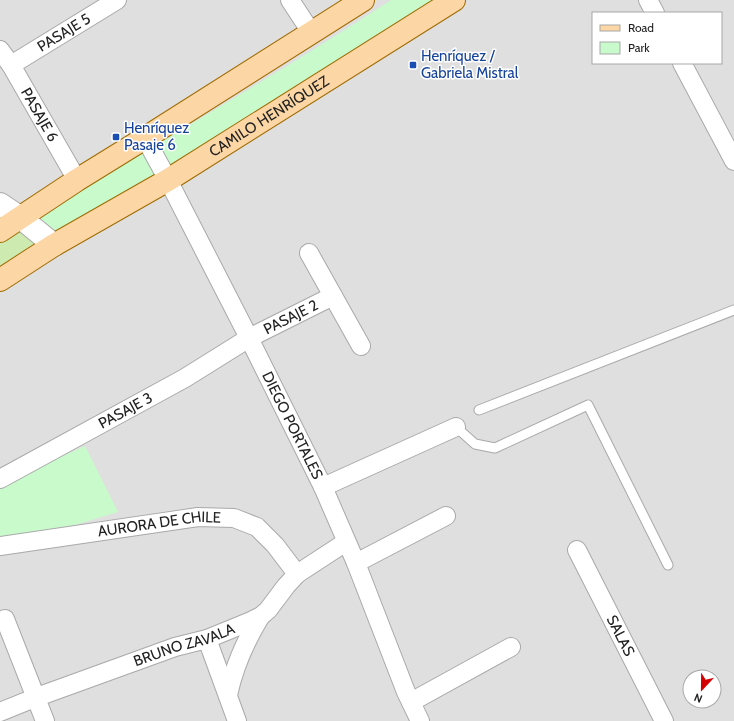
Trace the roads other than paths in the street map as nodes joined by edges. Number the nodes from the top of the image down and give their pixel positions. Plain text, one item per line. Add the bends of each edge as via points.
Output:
1 (117, 0) edge
2 (290, 0) edge
3 (363, 0) edge
4 (648, 0) edge
5 (447, 2) edge
6 (654, 12) edge
7 (311, 32) junction
8 (0, 50) edge
9 (683, 64) edge
10 (11, 65) junction
11 (145, 138) junction
12 (734, 161) edge
13 (76, 180) junction
14 (168, 180) junction
15 (0, 204) edge
16 (21, 218) junction
17 (0, 231) edge
18 (54, 245) junction
19 (309, 253) dead end
20 (0, 280) edge
21 (333, 296) junction
22 (734, 310) edge
23 (249, 338) junction
24 (361, 346) dead end
25 (479, 410) dead end
26 (456, 427) joint
27 (0, 479) edge
28 (323, 487) junction
29 (446, 516) dead end
30 (346, 542) junction
31 (0, 546) edge
32 (577, 550) dead end
33 (356, 563) junction
34 (668, 565) dead end
35 (297, 574) junction
36 (260, 616) junction
37 (5, 619) dead end
38 (208, 640) junction
39 (511, 647) dead end
40 (228, 696) junction
41 (36, 697) junction
42 (411, 702) junction
43 (0, 712) edge
44 (45, 721) edge
45 (236, 721) edge
46 (420, 721) edge
47 (664, 721) edge

1 - 10 street, PASAJE 5
2 - 7 street
3 - 7 main road
4 - 6 street
5 - 14 main road, CAMILO HENRÍQUEZ
7 - 11 main road
8 - 10 street, PASAJE 6
9 - 12 street
10 - 13 street, PASAJE 6
11 - 13 main road
11 - 14 street, DIEGO PORTALES
13 - 16 main road
14 - 18 main road, CAMILO HENRÍQUEZ
14 - 23 street, DIEGO PORTALES
15 - 16 street
16 - 17 main road
16 - 18 street
18 - 20 main road, CAMILO HENRÍQUEZ
19 - 21 street, PASAJE 2
21 - 23 street, PASAJE 2
21 - 24 street, PASAJE 2
22 - 25 lane
23 - 27 street, PASAJE 3 via 185,378
23 - 28 street, DIEGO PORTALES
26 - 28 street
26 - 34 lane via 475,444 495,448 588,405
28 - 30 street, DIEGO PORTALES
29 - 33 street
30 - 33 street, DIEGO PORTALES
30 - 35 street, BRUNO ZAVALA
31 - 35 street, AURORA DE CHILE via 198,517 234,518 257,527 275,544
32 - 47 street, SALAS
33 - 42 street, DIEGO PORTALES
35 - 36 street, BRUNO ZAVALA via 268,610
36 - 38 street, BRUNO ZAVALA
36 - 40 street via 238,659
37 - 41 street
38 - 40 street
38 - 41 street, BRUNO ZAVALA via 175,647
39 - 42 street
40 - 45 street
41 - 43 street, BRUNO ZAVALA
41 - 44 street
42 - 46 street, DIEGO PORTALES

